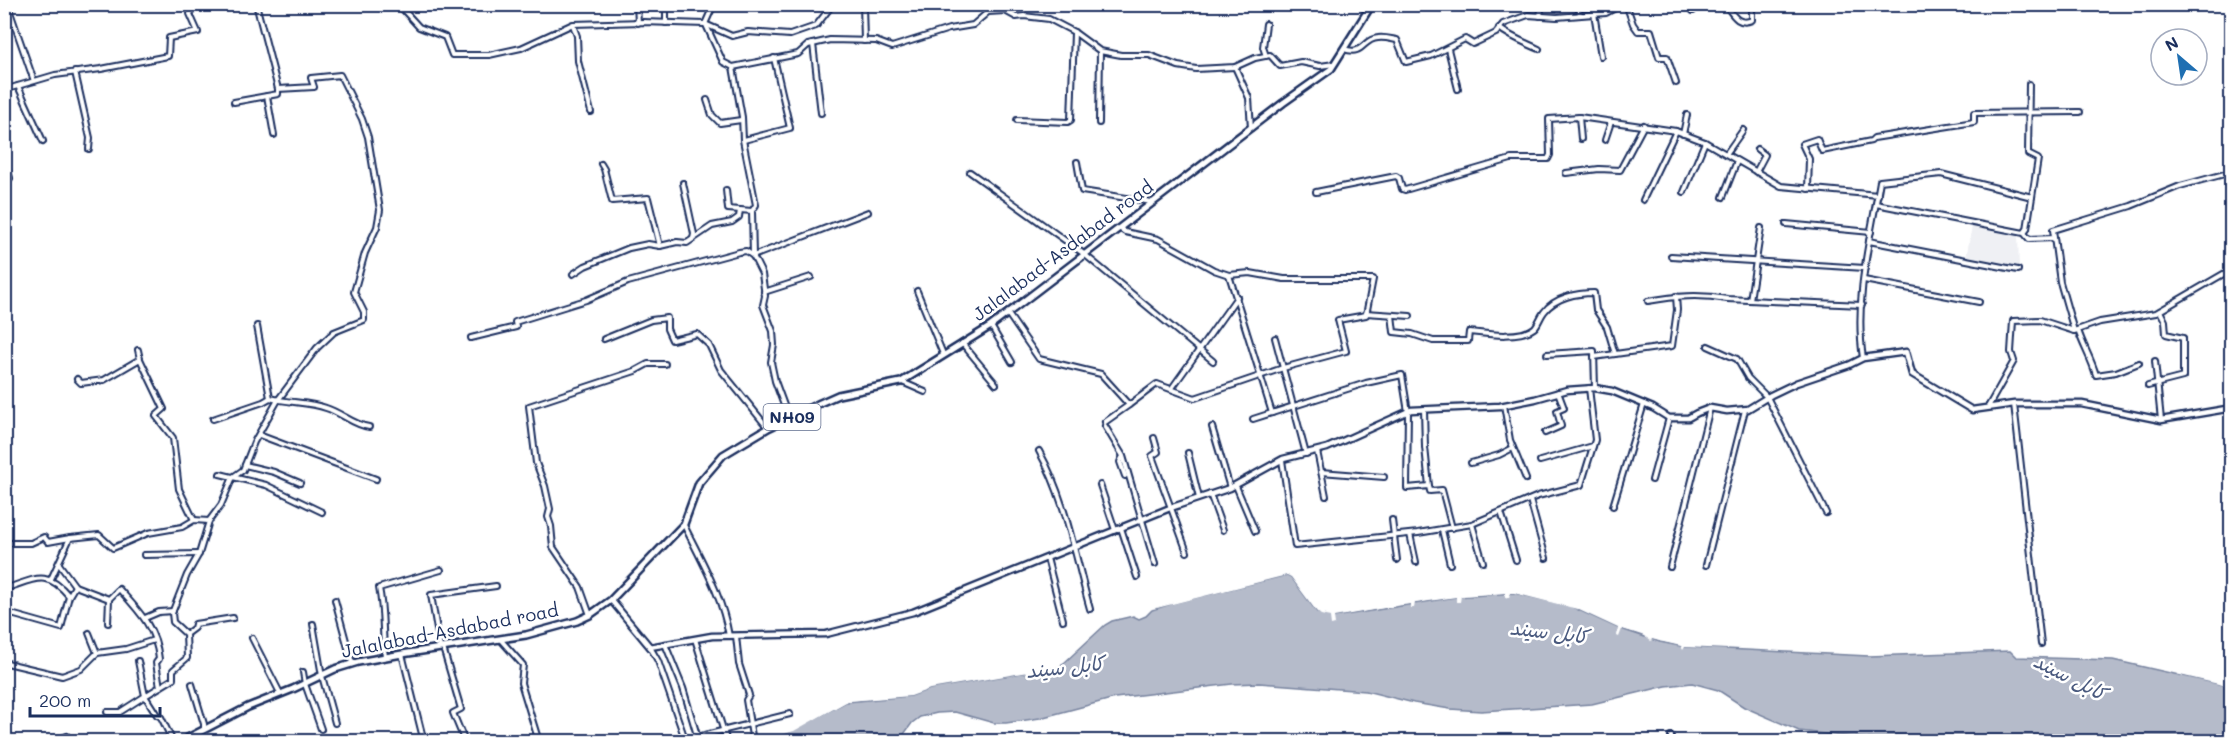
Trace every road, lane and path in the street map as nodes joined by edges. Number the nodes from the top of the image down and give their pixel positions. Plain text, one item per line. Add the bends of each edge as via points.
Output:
1 (195, 4) edge
2 (256, 4) edge
3 (398, 4) edge
4 (637, 4) edge
5 (666, 4) edge
6 (714, 4) edge
7 (833, 4) edge
8 (863, 4) edge
9 (1372, 4) edge
10 (1542, 4) edge
11 (1577, 4) edge
12 (1596, 4) edge
13 (1624, 4) edge
14 (1692, 4) edge
15 (1725, 4) edge
16 (1752, 4) edge
17 (9, 9) dead end
18 (1693, 11) dead end
19 (1594, 13) junction
20 (1580, 14) junction
21 (1540, 16) junction
22 (638, 23) junction
23 (666, 23) junction
24 (573, 24) junction
25 (705, 24) junction
26 (1266, 24) dead end
27 (1499, 28) junction
28 (1074, 32) junction
29 (864, 41) junction
30 (813, 44) junction
31 (1344, 49) junction
32 (1448, 49) junction
33 (1539, 50) dead end
34 (1100, 51) junction
35 (1266, 56) junction
36 (1601, 56) dead end
37 (774, 58) junction
38 (1334, 64) junction
39 (1235, 67) junction
40 (733, 68) junction
41 (75, 72) junction
42 (34, 81) junction
43 (1676, 83) dead end
44 (2029, 84) dead end
45 (18, 86) junction
46 (278, 88) junction
47 (1458, 88) dead end
48 (4, 90) edge
49 (267, 96) junction
50 (707, 100) dead end
51 (234, 102) dead end
52 (591, 112) dead end
53 (2080, 112) dead end
54 (821, 113) dead end
55 (2029, 113) junction
56 (1687, 115) dead end
57 (1580, 117) junction
58 (741, 120) junction
59 (1017, 120) dead end
60 (1611, 122) junction
61 (1099, 123) dead end
62 (1644, 125) junction
63 (1251, 128) junction
64 (1743, 130) dead end
65 (1676, 131) junction
66 (1683, 134) junction
67 (274, 135) dead end
68 (1581, 139) dead end
69 (743, 140) junction
70 (1605, 140) dead end
71 (43, 141) dead end
72 (1705, 142) junction
73 (89, 149) dead end
74 (1757, 149) dead end
75 (1726, 154) junction
76 (4, 159) edge
77 (1737, 161) junction
78 (1077, 162) dead end
79 (601, 164) dead end
80 (970, 172) dead end
81 (1756, 172) junction
82 (2232, 172) edge
83 (1566, 173) dead end
84 (10, 178) dead end
85 (683, 183) dead end
86 (1808, 189) junction
87 (726, 190) dead end
88 (1316, 192) dead end
89 (1684, 192) dead end
90 (1878, 195) junction
91 (1723, 197) dead end
92 (2032, 197) junction
93 (1643, 200) dead end
94 (1152, 202) junction
95 (1876, 204) junction
96 (740, 210) junction
97 (752, 211) junction
98 (868, 212) dead end
99 (1786, 224) dead end
100 (1119, 228) junction
101 (1761, 228) dead end
102 (1871, 232) junction
103 (2024, 233) junction
104 (2054, 238) junction
105 (693, 240) junction
106 (1869, 242) junction
107 (660, 246) junction
108 (1084, 254) junction
109 (753, 256) junction
110 (1671, 256) dead end
111 (1756, 261) junction
112 (1865, 268) junction
113 (2232, 269) edge
114 (2018, 270) dead end
115 (573, 274) dead end
116 (1229, 275) junction
117 (811, 277) dead end
118 (1864, 280) junction
119 (917, 291) dead end
120 (764, 292) junction
121 (1676, 296) junction
122 (1237, 297) junction
123 (1750, 300) junction
124 (1648, 301) dead end
125 (1979, 302) dead end
126 (1862, 305) junction
127 (2160, 311) junction
128 (1366, 313) junction
129 (1008, 314) junction
130 (1392, 315) junction
131 (1410, 316) dead end
132 (257, 326) dead end
133 (991, 326) junction
134 (2076, 330) junction
135 (471, 338) dead end
136 (1275, 338) dead end
137 (604, 339) dead end
138 (962, 343) junction
139 (1708, 346) dead end
140 (1200, 349) junction
141 (138, 350) dead end
142 (943, 354) junction
143 (1546, 354) dead end
144 (1615, 354) junction
145 (1594, 357) junction
146 (1863, 358) junction
147 (140, 359) junction
148 (1213, 361) dead end
149 (2155, 361) dead end
150 (1012, 362) dead end
151 (2139, 363) dead end
152 (665, 364) dead end
153 (1283, 368) junction
154 (1261, 375) junction
155 (76, 380) dead end
156 (901, 382) junction
157 (2158, 383) junction
158 (996, 384) dead end
159 (2148, 386) dead end
160 (1172, 388) junction
161 (1592, 388) junction
162 (925, 392) dead end
163 (1558, 392) junction
164 (1767, 397) junction
165 (270, 398) junction
166 (278, 400) junction
167 (1644, 404) junction
168 (2014, 404) junction
169 (1130, 405) junction
170 (1504, 405) junction
171 (1293, 406) junction
172 (1710, 408) junction
173 (1987, 408) junction
174 (2232, 408) edge
175 (1424, 409) junction
176 (1745, 410) junction
177 (1272, 412) junction
178 (1408, 412) junction
179 (1669, 418) junction
180 (213, 419) dead end
181 (789, 419) junction
182 (1253, 419) dead end
183 (2161, 420) junction
184 (369, 427) dead end
185 (768, 428) junction
186 (1212, 428) dead end
187 (1545, 433) dead end
188 (259, 434) junction
189 (1154, 438) dead end
190 (1593, 446) junction
191 (1513, 448) junction
192 (1039, 451) dead end
193 (1317, 451) junction
194 (1188, 453) dead end
195 (1306, 454) junction
196 (1282, 460) junction
197 (1540, 461) dead end
198 (1471, 463) dead end
199 (245, 465) junction
200 (1321, 472) junction
201 (220, 474) dead end
202 (233, 477) junction
203 (1384, 477) dead end
204 (376, 479) dead end
205 (1526, 479) dead end
206 (1652, 480) dead end
207 (300, 483) dead end
208 (1100, 485) dead end
209 (1236, 486) junction
210 (1429, 486) junction
211 (1230, 488) junction
212 (1210, 494) junction
213 (1326, 496) dead end
214 (1199, 498) junction
215 (1530, 500) junction
216 (1613, 506) dead end
217 (1170, 508) junction
218 (322, 512) dead end
219 (1501, 512) junction
220 (1826, 513) dead end
221 (194, 520) junction
222 (1140, 520) junction
223 (1392, 520) dead end
224 (209, 521) junction
225 (684, 524) junction
226 (1472, 524) junction
227 (1452, 528) junction
228 (1118, 529) junction
229 (1442, 529) junction
230 (1223, 530) dead end
231 (1256, 531) dead end
232 (1410, 534) junction
233 (1393, 536) junction
234 (70, 538) junction
235 (4, 543) edge
236 (1073, 547) junction
237 (1187, 552) dead end
238 (199, 554) junction
239 (144, 555) dead end
240 (1047, 558) junction
241 (1546, 558) dead end
242 (1398, 560) dead end
243 (1516, 560) dead end
244 (1416, 562) dead end
245 (1483, 562) dead end
246 (59, 564) junction
247 (1449, 564) dead end
248 (1706, 565) dead end
249 (1670, 567) dead end
250 (441, 570) dead end
251 (1137, 577) dead end
252 (51, 579) junction
253 (75, 586) junction
254 (496, 586) dead end
255 (4, 589) edge
256 (69, 596) junction
257 (109, 599) junction
258 (335, 600) dead end
259 (611, 600) junction
260 (1090, 609) dead end
261 (174, 611) junction
262 (4, 612) edge
263 (590, 615) junction
264 (146, 618) junction
265 (233, 618) dead end
266 (1063, 620) dead end
267 (108, 622) dead end
268 (313, 624) dead end
269 (89, 633) dead end
270 (186, 634) junction
271 (729, 636) junction
272 (736, 636) junction
273 (252, 638) dead end
274 (500, 638) junction
275 (695, 639) junction
276 (154, 640) junction
277 (665, 644) junction
278 (2041, 644) dead end
279 (441, 647) junction
280 (650, 647) junction
281 (97, 653) junction
282 (402, 654) junction
283 (386, 657) junction
284 (138, 661) dead end
285 (7, 663) dead end
286 (352, 664) junction
287 (303, 672) dead end
288 (322, 676) junction
289 (192, 684) dead end
290 (305, 684) junction
291 (160, 687) junction
292 (280, 693) junction
293 (145, 696) junction
294 (107, 712) dead end
295 (790, 714) dead end
296 (750, 722) junction
297 (335, 723) dead end
298 (321, 729) dead end
299 (724, 729) junction
300 (204, 730) junction
301 (67, 736) dead end
302 (685, 739) junction
303 (698, 739) edge
304 (53, 741) edge
305 (173, 741) edge
306 (180, 741) edge
307 (424, 741) edge
308 (465, 741) edge
309 (539, 741) edge
310 (677, 741) edge
311 (727, 741) edge
312 (753, 741) edge

1 - 41 street via 190,14 198,32 169,38 168,56
2 - 46 street
3 - 24 street via 419,27 445,37 452,55 489,55 521,48
4 - 22 street
5 - 23 street
6 - 25 street
7 - 25 street via 816,26 790,35 748,32 732,36
8 - 29 street
9 - 31 main road, Jalalabad-Asdabad road / NH09
10 - 21 street
11 - 20 street
12 - 19 street
13 - 19 street
13 - 43 street via 1636,28 1640,32 1651,31 1659,57 1667,57
14 - 18 street
15 - 16 street via 1742,22 1752,20
17 - 42 street
19 - 20 street
19 - 36 street
20 - 21 street
21 - 27 street via 1528,15
22 - 23 street
22 - 24 street
23 - 25 street
24 - 52 street
25 - 40 street via 723,62
26 - 35 street
27 - 32 street via 1473,44 1465,39
27 - 33 street
28 - 29 street via 1049,19 1016,17 1005,11 987,12 973,25 892,47
28 - 34 street
28 - 59 street via 1071,120
29 - 30 street
30 - 37 street via 798,54
30 - 54 street
31 - 32 street via 1354,52 1378,38 1397,40 1406,62
31 - 38 main road, Jalalabad-Asdabad road / NH09
32 - 47 street
34 - 39 street via 1149,55 1172,65 1196,69
34 - 61 street
35 - 38 street via 1273,55 1280,66 1300,62
35 - 39 street
37 - 40 street
37 - 69 street via 790,128
38 - 63 main road, Jalalabad-Asdabad road / NH09
39 - 63 street via 1249,98
40 - 58 street
41 - 42 street
41 - 73 street
42 - 45 street
44 - 55 street
45 - 48 street
45 - 71 street
46 - 49 street via 278,94
46 - 166 street via 314,87 311,78 340,75 368,137 380,210 354,292 364,320 334,332
49 - 51 street
49 - 67 street
50 - 58 street via 712,115 720,123
53 - 55 street
55 - 86 street via 1974,113 1974,122 1874,138 1822,151 1817,140 1802,144 1809,159
55 - 92 street via 2028,154 2038,159
56 - 66 street
57 - 60 street
57 - 68 street
57 - 88 street via 1549,118 1548,159 1511,159 1405,190 1396,176
58 - 69 street
60 - 62 street
60 - 70 street
62 - 65 street
62 - 83 street via 1620,170
63 - 94 main road, Jalalabad-Asdabad road / NH09
64 - 75 street
65 - 66 street
65 - 93 street
66 - 72 street
69 - 97 street via 756,205
72 - 75 street
72 - 89 street
74 - 81 street via 1765,155
75 - 77 street
76 - 84 street
77 - 81 street
77 - 91 street
78 - 94 street via 1082,191
79 - 107 street via 612,201 648,198
80 - 108 street
81 - 86 street via 1781,186
82 - 104 street via 2053,230
85 - 105 street
86 - 90 street
87 - 96 street via 728,209
90 - 92 street via 1880,181 1941,174
90 - 95 street
92 - 103 street
94 - 100 main road, Jalalabad-Asdabad road / NH09
95 - 102 street
95 - 103 street
96 - 97 street
96 - 105 street via 739,217 732,222 712,226
97 - 109 street
98 - 109 street
99 - 102 street
100 - 108 main road, Jalalabad-Asdabad road / NH09
100 - 116 street via 1158,239
101 - 111 street
102 - 106 street
103 - 104 street via 2029,239
104 - 134 street via 2060,282
105 - 107 street
106 - 112 street
106 - 114 street
107 - 115 street via 629,248
108 - 129 main road, Jalalabad-Asdabad road / NH09
108 - 140 street
109 - 120 street via 762,274
109 - 135 street via 739,252 628,282 515,322 516,327
110 - 111 street
111 - 112 street
111 - 123 street
112 - 118 street
113 - 127 street
116 - 122 street
116 - 128 street via 1373,279
117 - 120 street
118 - 125 street
118 - 126 street
119 - 142 street
120 - 181 street via 763,305 773,331 771,362
121 - 123 street
121 - 124 street
121 - 144 street via 1672,346
122 - 140 street
122 - 154 street
123 - 126 street
126 - 146 street via 1859,332
127 - 134 street
127 - 157 street via 2166,334 2183,338 2183,377
128 - 130 street
128 - 153 street via 1338,320 1346,351
129 - 133 main road, Jalalabad-Asdabad road / NH09
129 - 169 street via 1039,359 1101,374
130 - 131 street
130 - 144 street via 1394,332 1433,341 1468,341 1469,332 1508,336 1533,328 1545,310 1558,300 1594,293 1596,310 1607,327
132 - 165 street
133 - 138 main road, Jalalabad-Asdabad road / NH09
133 - 150 street
134 - 151 street via 2096,375
134 - 173 street via 2040,320 2013,321 2010,352 2014,361
136 - 153 street
137 - 185 street via 651,320 667,318 672,340 698,334 709,345 721,370
138 - 142 main road, Jalalabad-Asdabad road / NH09
138 - 158 street
139 - 164 street via 1737,359 1748,378
140 - 148 street
140 - 160 street
141 - 147 street
142 - 156 main road, Jalalabad-Asdabad road / NH09
143 - 145 street via 1594,351
144 - 145 street
145 - 161 street
146 - 164 street
146 - 173 street via 1906,352 1912,374 1972,410
147 - 155 street via 104,380
147 - 221 street via 164,410 156,416 173,438 179,489
149 - 157 street
152 - 263 street via 648,364 529,406 536,464 550,509 553,547 580,587
153 - 154 street
153 - 171 street
154 - 160 street via 1195,398
154 - 177 street
156 - 162 street
156 - 181 main road, Jalalabad-Asdabad road / NH09 via 838,395
157 - 159 street
157 - 183 street
160 - 169 street via 1157,384
161 - 163 street
161 - 167 street via 1612,391
161 - 190 street
163 - 170 street
163 - 187 street via 1564,408 1557,411 1561,426
164 - 176 street
164 - 220 street
165 - 166 street
165 - 180 street
166 - 184 street via 317,405
166 - 188 street
167 - 179 street
167 - 216 street
168 - 173 street
168 - 183 street via 2082,404
168 - 278 street
169 - 222 street via 1105,424 1123,456 1120,462
170 - 175 street
170 - 191 street
171 - 177 street
171 - 178 street via 1366,382 1402,375
171 - 195 street
172 - 176 street
172 - 179 street via 1688,418
172 - 249 street
174 - 183 street
175 - 178 street
175 - 210 street
176 - 248 street
177 - 182 street
178 - 193 street
178 - 210 street via 1407,488
179 - 206 street
181 - 185 main road, Jalalabad-Asdabad road / NH09
185 - 225 main road, Jalalabad-Asdabad road / NH09 via 723,455 706,472
186 - 211 street
188 - 199 street
188 - 204 street
189 - 217 street via 1158,452 1152,456
190 - 197 street
190 - 215 street via 1581,485
191 - 198 street
191 - 205 street
192 - 236 street via 1051,474
193 - 195 street
193 - 200 street
194 - 214 street
195 - 196 street
196 - 209 street
196 - 233 street via 1295,546
199 - 202 street
199 - 207 street
200 - 203 street
200 - 213 street
201 - 202 street
202 - 218 street via 266,485
202 - 224 street
208 - 228 street
209 - 211 street
209 - 231 street
210 - 227 street via 1430,491 1442,490
211 - 212 street
212 - 214 street
212 - 230 street
214 - 217 street
215 - 219 street
215 - 241 street
217 - 222 street
217 - 237 street
219 - 226 street
219 - 243 street
221 - 224 street
221 - 234 street via 113,548 99,535
222 - 222 street via 1155,564
222 - 228 street
223 - 233 street
224 - 238 street
225 - 259 main road, Jalalabad-Asdabad road / NH09
225 - 271 street via 714,584
226 - 227 street
226 - 245 street
227 - 229 street
228 - 236 street
228 - 251 street
229 - 232 street
229 - 247 street
232 - 233 street
232 - 244 street
233 - 242 street
234 - 235 street
234 - 246 street
236 - 240 street
236 - 260 street
238 - 239 street
238 - 261 street
240 - 266 street
240 - 272 street via 913,612 826,634
246 - 252 street
246 - 253 street
250 - 283 street via 379,588
252 - 255 street via 35,578
252 - 256 street
253 - 256 street
253 - 257 street
254 - 279 street via 431,595
256 - 262 street via 61,628
257 - 264 street via 119,589
257 - 267 street
258 - 286 street
259 - 263 main road, Jalalabad-Asdabad road / NH09
259 - 280 street
261 - 264 street
261 - 270 street via 173,622
263 - 274 main road, Jalalabad-Asdabad road / NH09 via 526,635
264 - 276 street
265 - 270 street via 195,624
268 - 288 street
269 - 281 street
270 - 291 street via 187,658 173,670 173,679
271 - 272 street
271 - 275 street
272 - 296 street via 739,664 749,695 746,700
273 - 292 street
274 - 279 main road, Jalalabad-Asdabad road / NH09
274 - 309 street via 522,666 522,683
275 - 277 street
275 - 299 street
276 - 281 street
276 - 291 street
277 - 280 street
277 - 303 street
279 - 282 main road, Jalalabad-Asdabad road / NH09
279 - 308 street via 461,709 453,713
280 - 302 street
281 - 285 street via 81,669 62,676
282 - 283 main road, Jalalabad-Asdabad road / NH09
282 - 307 street
283 - 286 main road, Jalalabad-Asdabad road / NH09
284 - 293 street
286 - 288 main road, Jalalabad-Asdabad road / NH09
287 - 290 street
288 - 290 main road, Jalalabad-Asdabad road / NH09
288 - 297 street
289 - 300 street
290 - 292 main road, Jalalabad-Asdabad road / NH09
290 - 298 street
291 - 293 street
292 - 300 main road, Jalalabad-Asdabad road / NH09
293 - 294 street via 120,712
293 - 305 street
295 - 296 street
296 - 299 street
296 - 312 street
299 - 303 street
299 - 311 street
300 - 306 main road, Jalalabad-Asdabad road / NH09
301 - 304 street
302 - 303 street
302 - 310 street

